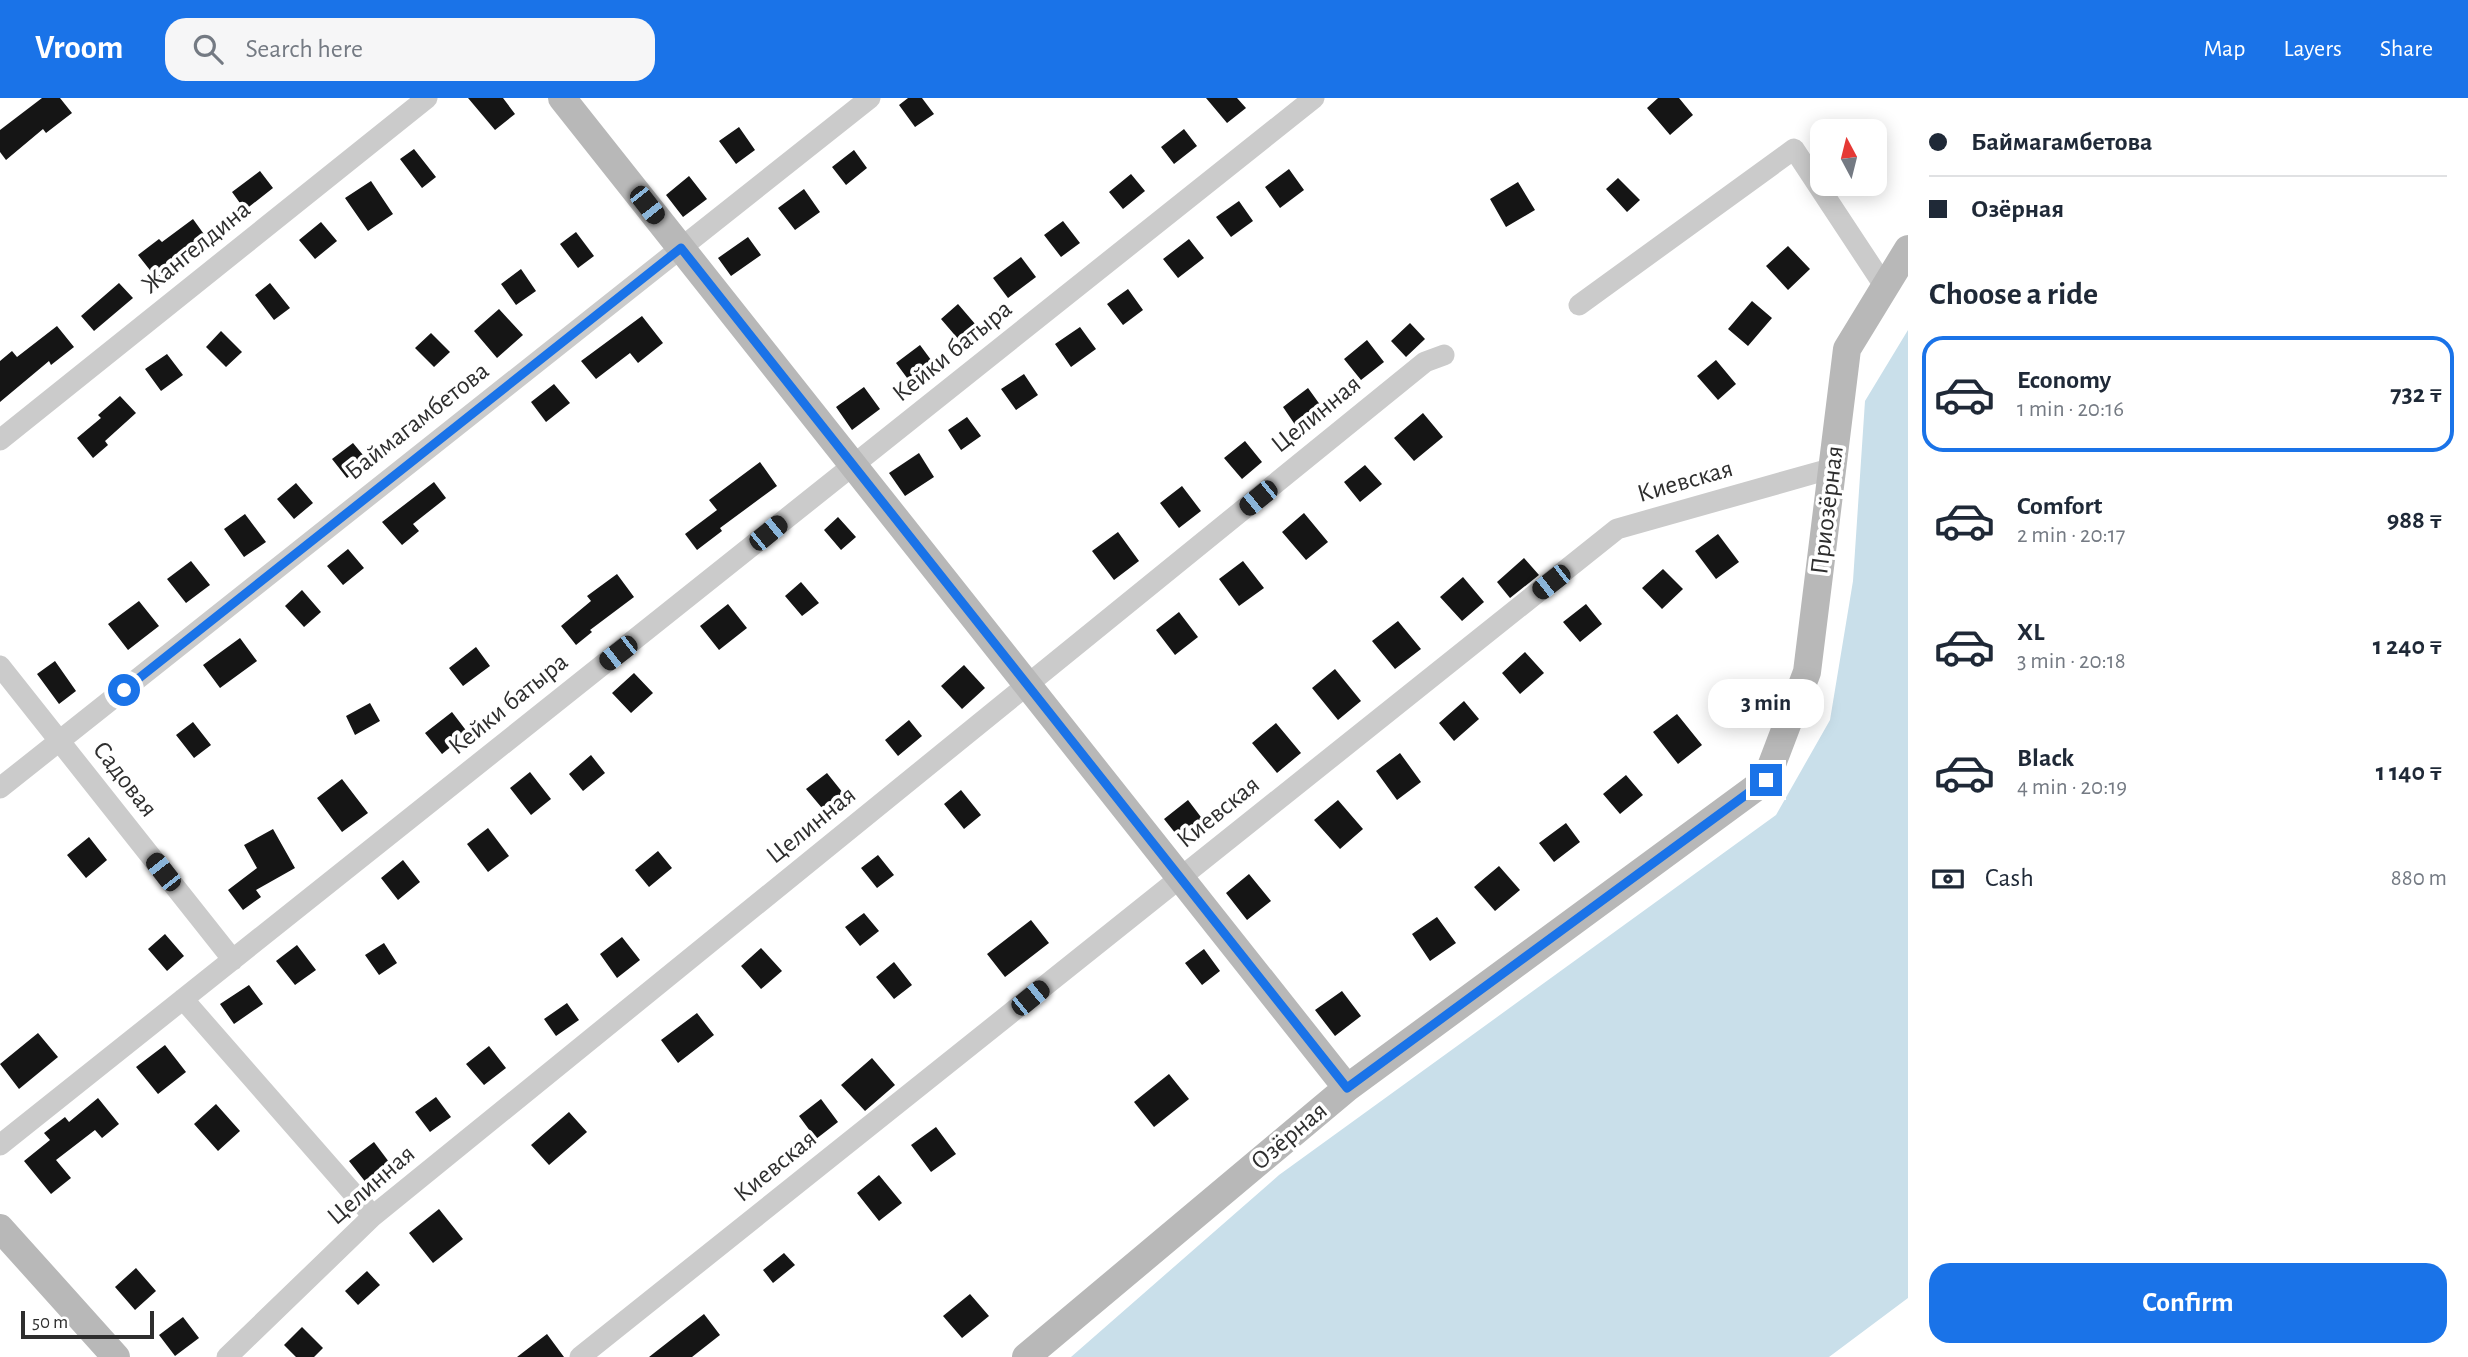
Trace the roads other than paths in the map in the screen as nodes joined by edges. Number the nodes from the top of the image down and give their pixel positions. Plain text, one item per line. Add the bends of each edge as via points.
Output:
1 (427, 98) edge
2 (562, 98) edge
3 (870, 98) edge
4 (1314, 98) edge
5 (681, 248) junction
6 (1908, 249) edge
7 (1885, 287) junction
8 (1579, 305) dead end
9 (1444, 355) dead end
10 (0, 440) edge
11 (853, 465) junction
12 (1833, 468) junction
13 (0, 666) edge
14 (1027, 685) junction
15 (59, 741) junction
16 (1766, 780) joint
17 (0, 788) edge
18 (1180, 878) junction
19 (233, 960) junction
20 (183, 999) junction
21 (1347, 1088) junction
22 (0, 1145) edge
23 (373, 1216) junction
24 (0, 1228) edge
25 (116, 1357) edge
26 (227, 1357) edge
27 (580, 1357) edge
28 (1026, 1357) edge

1 - 10 street, Жангелдина
2 - 5 street
3 - 5 street, Баймагамбетова
4 - 11 street, Кейки батыра
5 - 11 street
5 - 15 street, Баймагамбетова
6 - 7 street, Приозёрная
7 - 8 street via 1794,149
7 - 12 street, Приозёрная via 1847,349
9 - 14 street, Целинная via 1425,362
11 - 14 street
11 - 19 street, Кейки батыра
12 - 16 street, Приозёрная via 1807,672
12 - 18 street, Киевская via 1617,529
13 - 15 street, Садовая
14 - 18 street
14 - 23 street, Целинная
15 - 17 street, Баймагамбетова
15 - 19 street, Садовая
16 - 21 street, Озёрная
18 - 21 street
18 - 27 street, Киевская
19 - 20 street, Кейки батыра
20 - 22 street, Кейки батыра
20 - 23 street
21 - 28 street, Озёрная
23 - 26 street, Целинная
24 - 25 street

